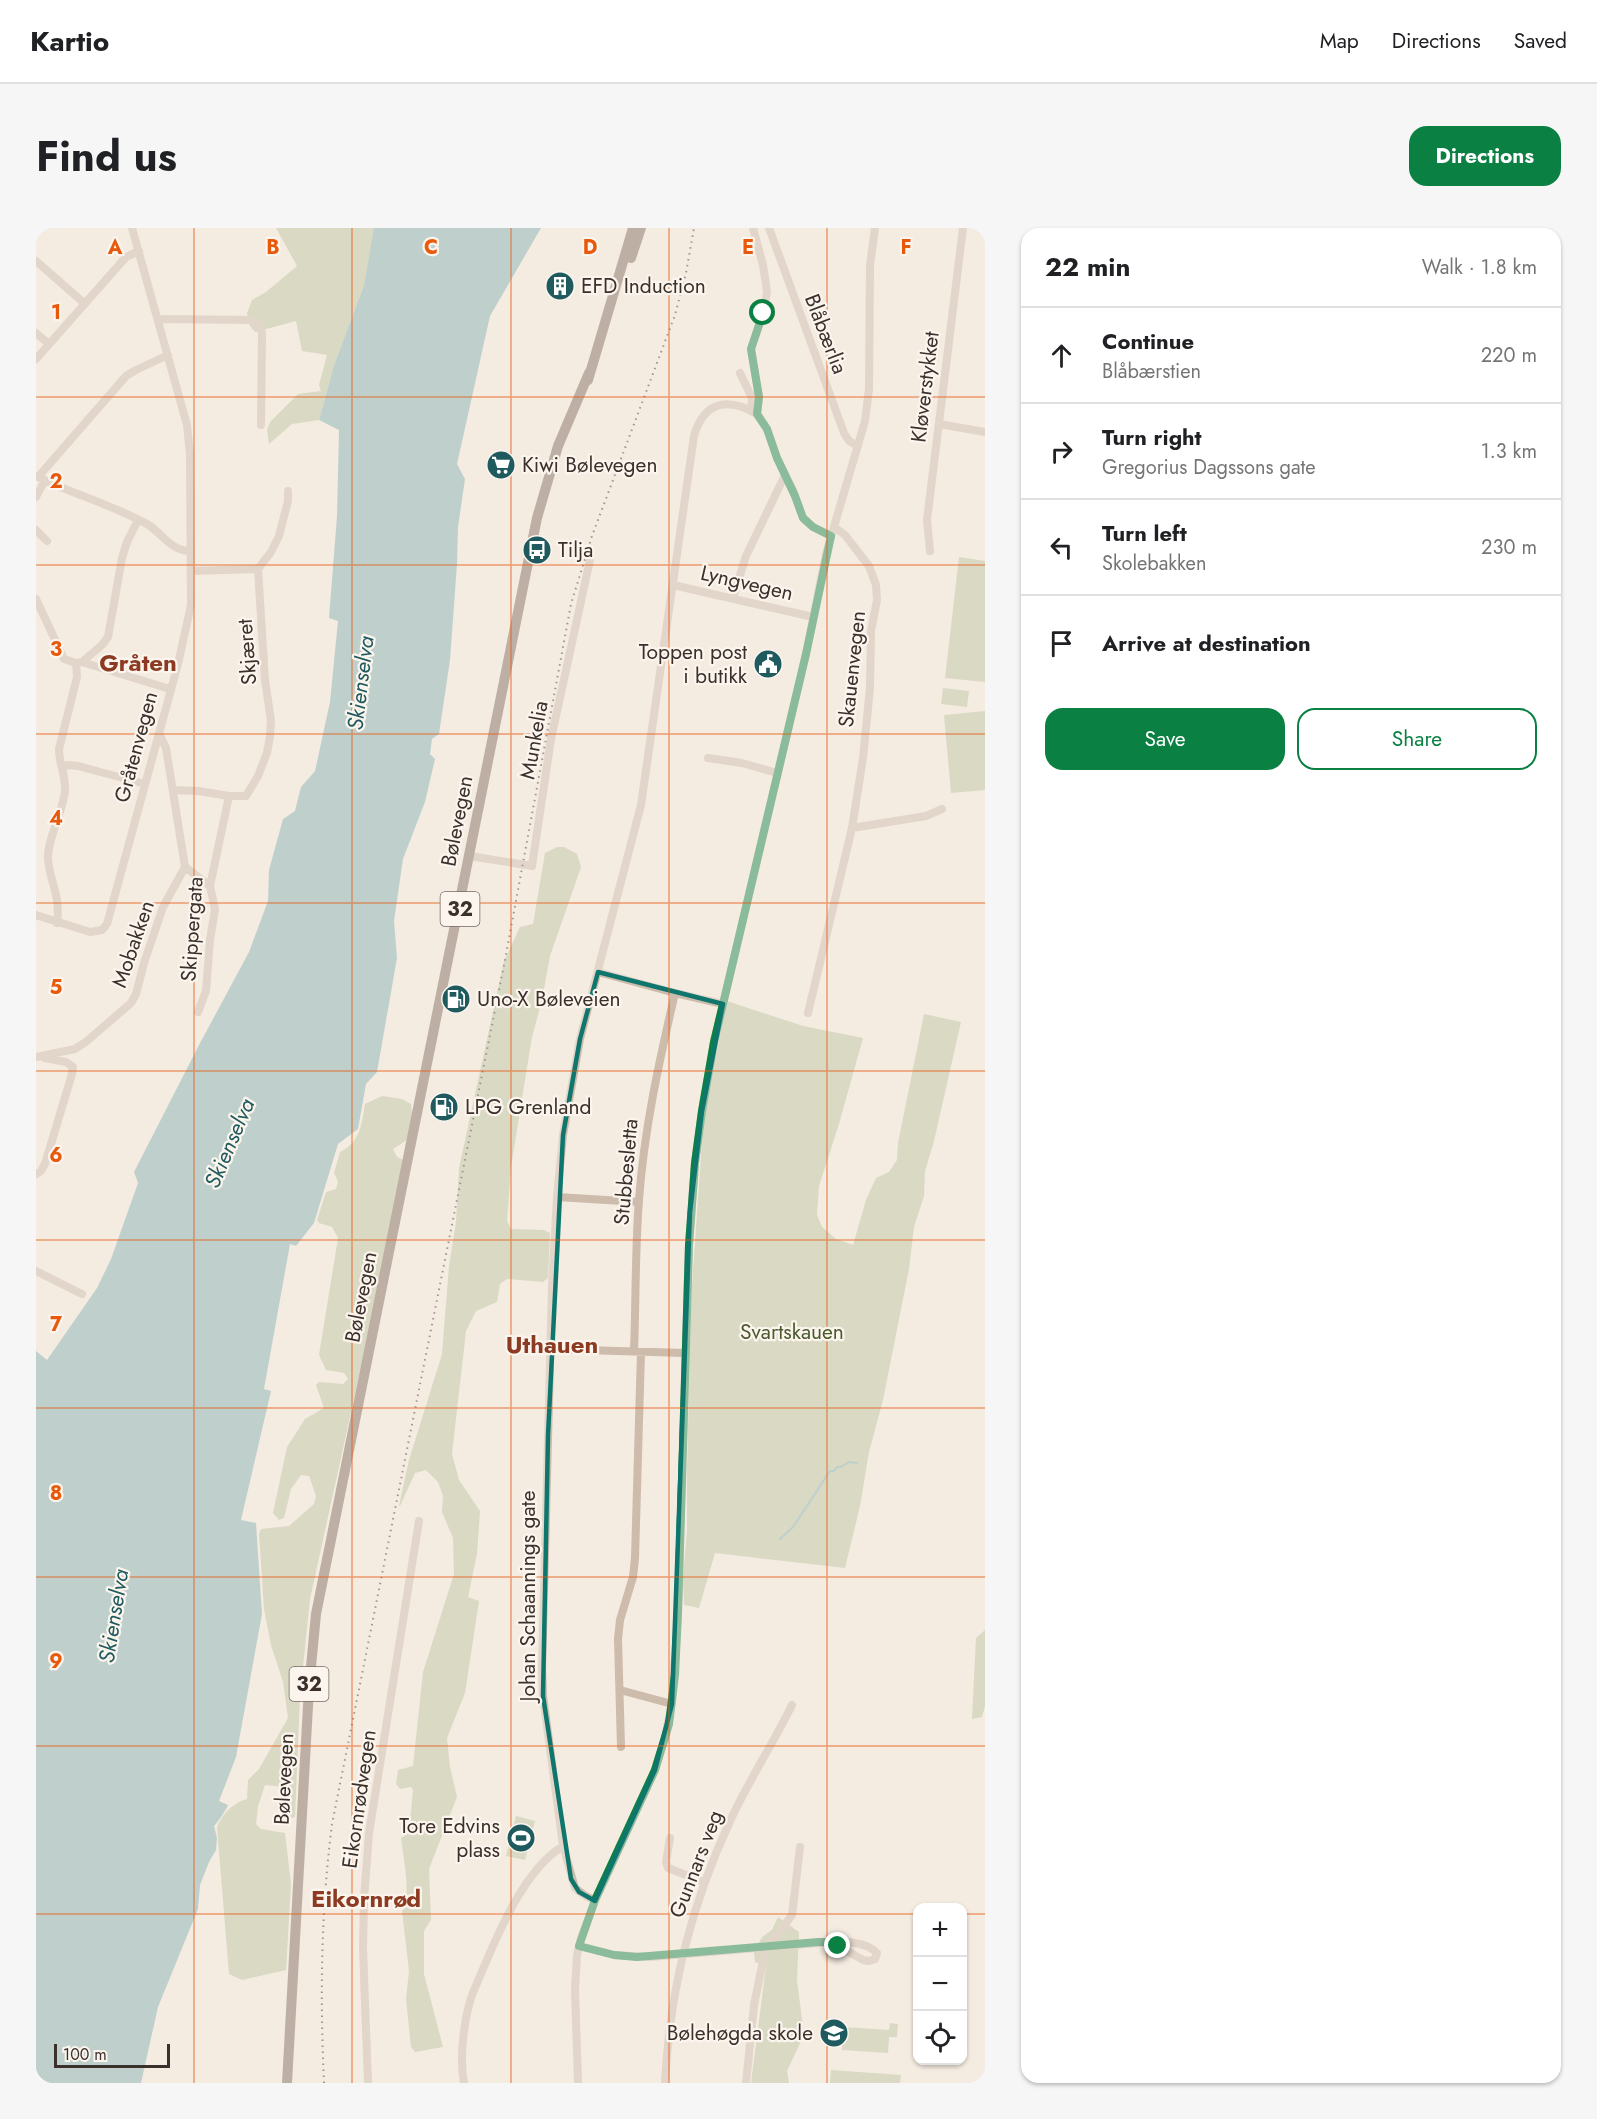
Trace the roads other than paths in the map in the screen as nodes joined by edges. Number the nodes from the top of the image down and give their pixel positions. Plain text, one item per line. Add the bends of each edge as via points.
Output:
1 (132, 228) edge
2 (633, 228) edge
3 (641, 228) edge
4 (753, 228) edge
5 (769, 228) edge
6 (875, 228) edge
7 (963, 228) edge
8 (139, 251) junction
9 (36, 261) edge
10 (84, 303) junction
11 (159, 320) junction
12 (605, 325) junction
13 (36, 333) edge
14 (49, 344) junction
15 (168, 355) junction
16 (36, 358) edge
17 (740, 373) dead end
18 (754, 412) junction
19 (939, 424) junction
20 (261, 425) dead end
21 (985, 432) edge
22 (858, 446) junction
23 (785, 475) junction
24 (40, 477) edge
25 (288, 491) dead end
26 (36, 497) edge
27 (138, 520) junction
28 (36, 530) edge
29 (832, 531) junction
30 (47, 541) dead end
31 (930, 550) dead end
32 (189, 551) junction
33 (590, 560) dead end
34 (258, 569) junction
35 (191, 571) junction
36 (673, 585) junction
37 (733, 598) junction
38 (36, 599) edge
39 (813, 617) junction
40 (79, 662) junction
41 (170, 689) junction
42 (159, 732) junction
43 (708, 758) dead end
44 (63, 768) junction
45 (777, 773) junction
46 (145, 784) junction
47 (173, 790) junction
48 (229, 796) junction
49 (942, 809) dead end
50 (852, 828) junction
51 (470, 856) junction
52 (185, 867) junction
53 (210, 886) junction
54 (36, 915) edge
55 (57, 923) junction
56 (598, 972) junction
57 (675, 993) junction
58 (723, 1004) junction
59 (198, 1012) dead end
60 (808, 1013) dead end
61 (39, 1057) edge
62 (36, 1174) edge
63 (557, 1197) junction
64 (639, 1202) junction
65 (36, 1271) edge
66 (82, 1294) dead end
67 (550, 1349) junction
68 (637, 1351) junction
69 (685, 1353) junction
70 (419, 1521) dead end
71 (620, 1690) junction
72 (672, 1704) junction
73 (792, 1705) dead end
74 (621, 1747) dead end
75 (670, 1838) dead end
76 (563, 1846) junction
77 (800, 1847) dead end
78 (704, 1882) junction
79 (595, 1900) junction
80 (831, 1942) junction
81 (579, 1946) junction
82 (766, 1946) junction
83 (682, 1954) junction
84 (287, 2083) edge
85 (368, 2083) edge
86 (464, 2083) edge
87 (578, 2083) edge
88 (665, 2083) edge
89 (746, 2083) edge

1 - 8 street, Gråtenvegen
2 - 12 main road, Bølevegen / 32
3 - 12 main road, Bølevegen / 32
4 - 18 street via 767,292 751,349 759,397
5 - 22 street, Blåbærlia via 844,433
6 - 22 street via 870,265 869,389
7 - 19 street, Kløverstykket
8 - 10 street via 126,257
8 - 11 street, Gråtenvegen
9 - 10 street
10 - 14 street
11 - 15 street, Gråtenvegen
11 - 20 street via 251,320 259,324
12 - 51 main road, Bølevegen / 32 via 537,527
13 - 14 street
14 - 16 street
15 - 24 street via 126,376
15 - 32 street, Gråtenvegen via 189,439
17 - 18 street via 753,398
18 - 23 street, Skauenvegen via 767,429
18 - 36 street, Johan Schaannings gate via 739,405 723,404 708,411 699,422 690,457
19 - 21 street
19 - 31 street, Kløverstykket via 927,520
22 - 29 street
23 - 29 street, Skauenvegen via 807,523
23 - 37 street via 746,556
24 - 26 street
24 - 27 street
25 - 34 street via 279,536
27 - 32 street via 176,548
27 - 40 street via 122,558 108,637
28 - 30 street
29 - 39 street
29 - 50 street, Skauenvegen via 845,535 865,559 877,592 863,759
32 - 35 street, Gråtenvegen
33 - 51 street, Munkelia via 551,740 532,866
34 - 35 street
34 - 48 street, Skjæret via 270,736 249,794
35 - 41 street, Gråtenvegen via 188,620
36 - 37 street, Lyngvegen
36 - 56 street, Johan Schaannings gate via 641,805
37 - 39 street, Lyngvegen
38 - 40 street via 64,659
39 - 45 street
40 - 41 street
40 - 44 street via 59,749
41 - 42 street, Gråtenvegen
42 - 46 street, Gråtenvegen
42 - 47 street via 166,748
43 - 45 street
44 - 46 street via 78,766
44 - 55 street via 65,791 48,856 58,903
45 - 58 street
46 - 55 street, Gråtenvegen via 107,924 102,930 90,932
47 - 48 street
47 - 52 street
48 - 53 street, Skippergata
49 - 50 street via 926,816
50 - 60 street, Skauenvegen
51 - 84 main road, Bølevegen / 32 via 316,1614
52 - 53 street
52 - 61 street, Mobakken via 163,907 131,1003 87,1041
53 - 59 street, Skippergata via 216,909 206,992
54 - 55 street
56 - 57 street
56 - 63 street, Johan Schaannings gate via 580,1039
57 - 58 street
57 - 64 street, Stubbesletta via 655,1079
58 - 69 street via 695,1163
61 - 62 street, Mobakken via 66,1062 73,1068 48,1155
63 - 64 street
63 - 67 street, Johan Schaannings gate
64 - 68 street, Stubbesletta
65 - 66 street
67 - 68 street
67 - 76 street, Johan Schaannings gate via 542,1668
68 - 69 street
68 - 71 street, Stubbesletta via 635,1558 620,1620
69 - 72 street
70 - 85 street, Eikornrødvegen via 369,1833 363,1949
71 - 72 street
71 - 74 street, Stubbesletta
72 - 79 street via 655,1770
73 - 78 street, Gunnars veg via 732,1817
75 - 78 street via 668,1868
76 - 79 street, Johan Schaannings gate via 575,1888
76 - 86 street via 540,1866 510,1911 472,1995 462,2060
77 - 82 street via 792,1915
78 - 83 street, Gunnars veg
79 - 81 street
80 - 80 street via 864,1960 875,1959 877,1953 844,1941
80 - 82 street
81 - 83 street via 637,1957
81 - 87 street via 575,1989
82 - 83 street
82 - 89 street via 754,2005
83 - 88 street, Gunnars veg

